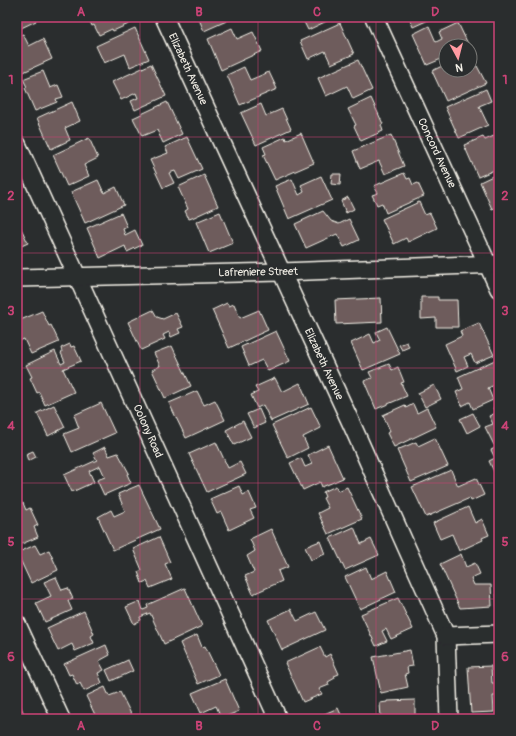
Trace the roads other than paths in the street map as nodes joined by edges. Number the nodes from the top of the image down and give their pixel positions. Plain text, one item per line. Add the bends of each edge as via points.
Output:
1 (164, 17) edge
2 (374, 17) edge
3 (17, 144) edge
4 (493, 264) edge
5 (280, 272) junction
6 (78, 276) junction
7 (17, 278) edge
8 (499, 289) edge
9 (17, 624) edge
10 (499, 634) edge
11 (446, 636) junction
12 (61, 719) edge
13 (278, 719) edge
14 (449, 719) edge

1 - 5 street, Elizabeth Avenue
2 - 4 street, Concord Avenue
3 - 6 street, Colony Road
4 - 5 street, Lafreniere Street
4 - 8 street, Concord Avenue
5 - 6 street, Lafreniere Street
5 - 11 street, Elizabeth Avenue via 352,424
6 - 7 street, Lafreniere Street
6 - 13 street, Colony Road
9 - 12 street
10 - 11 street
11 - 14 street, Elizabeth Avenue

